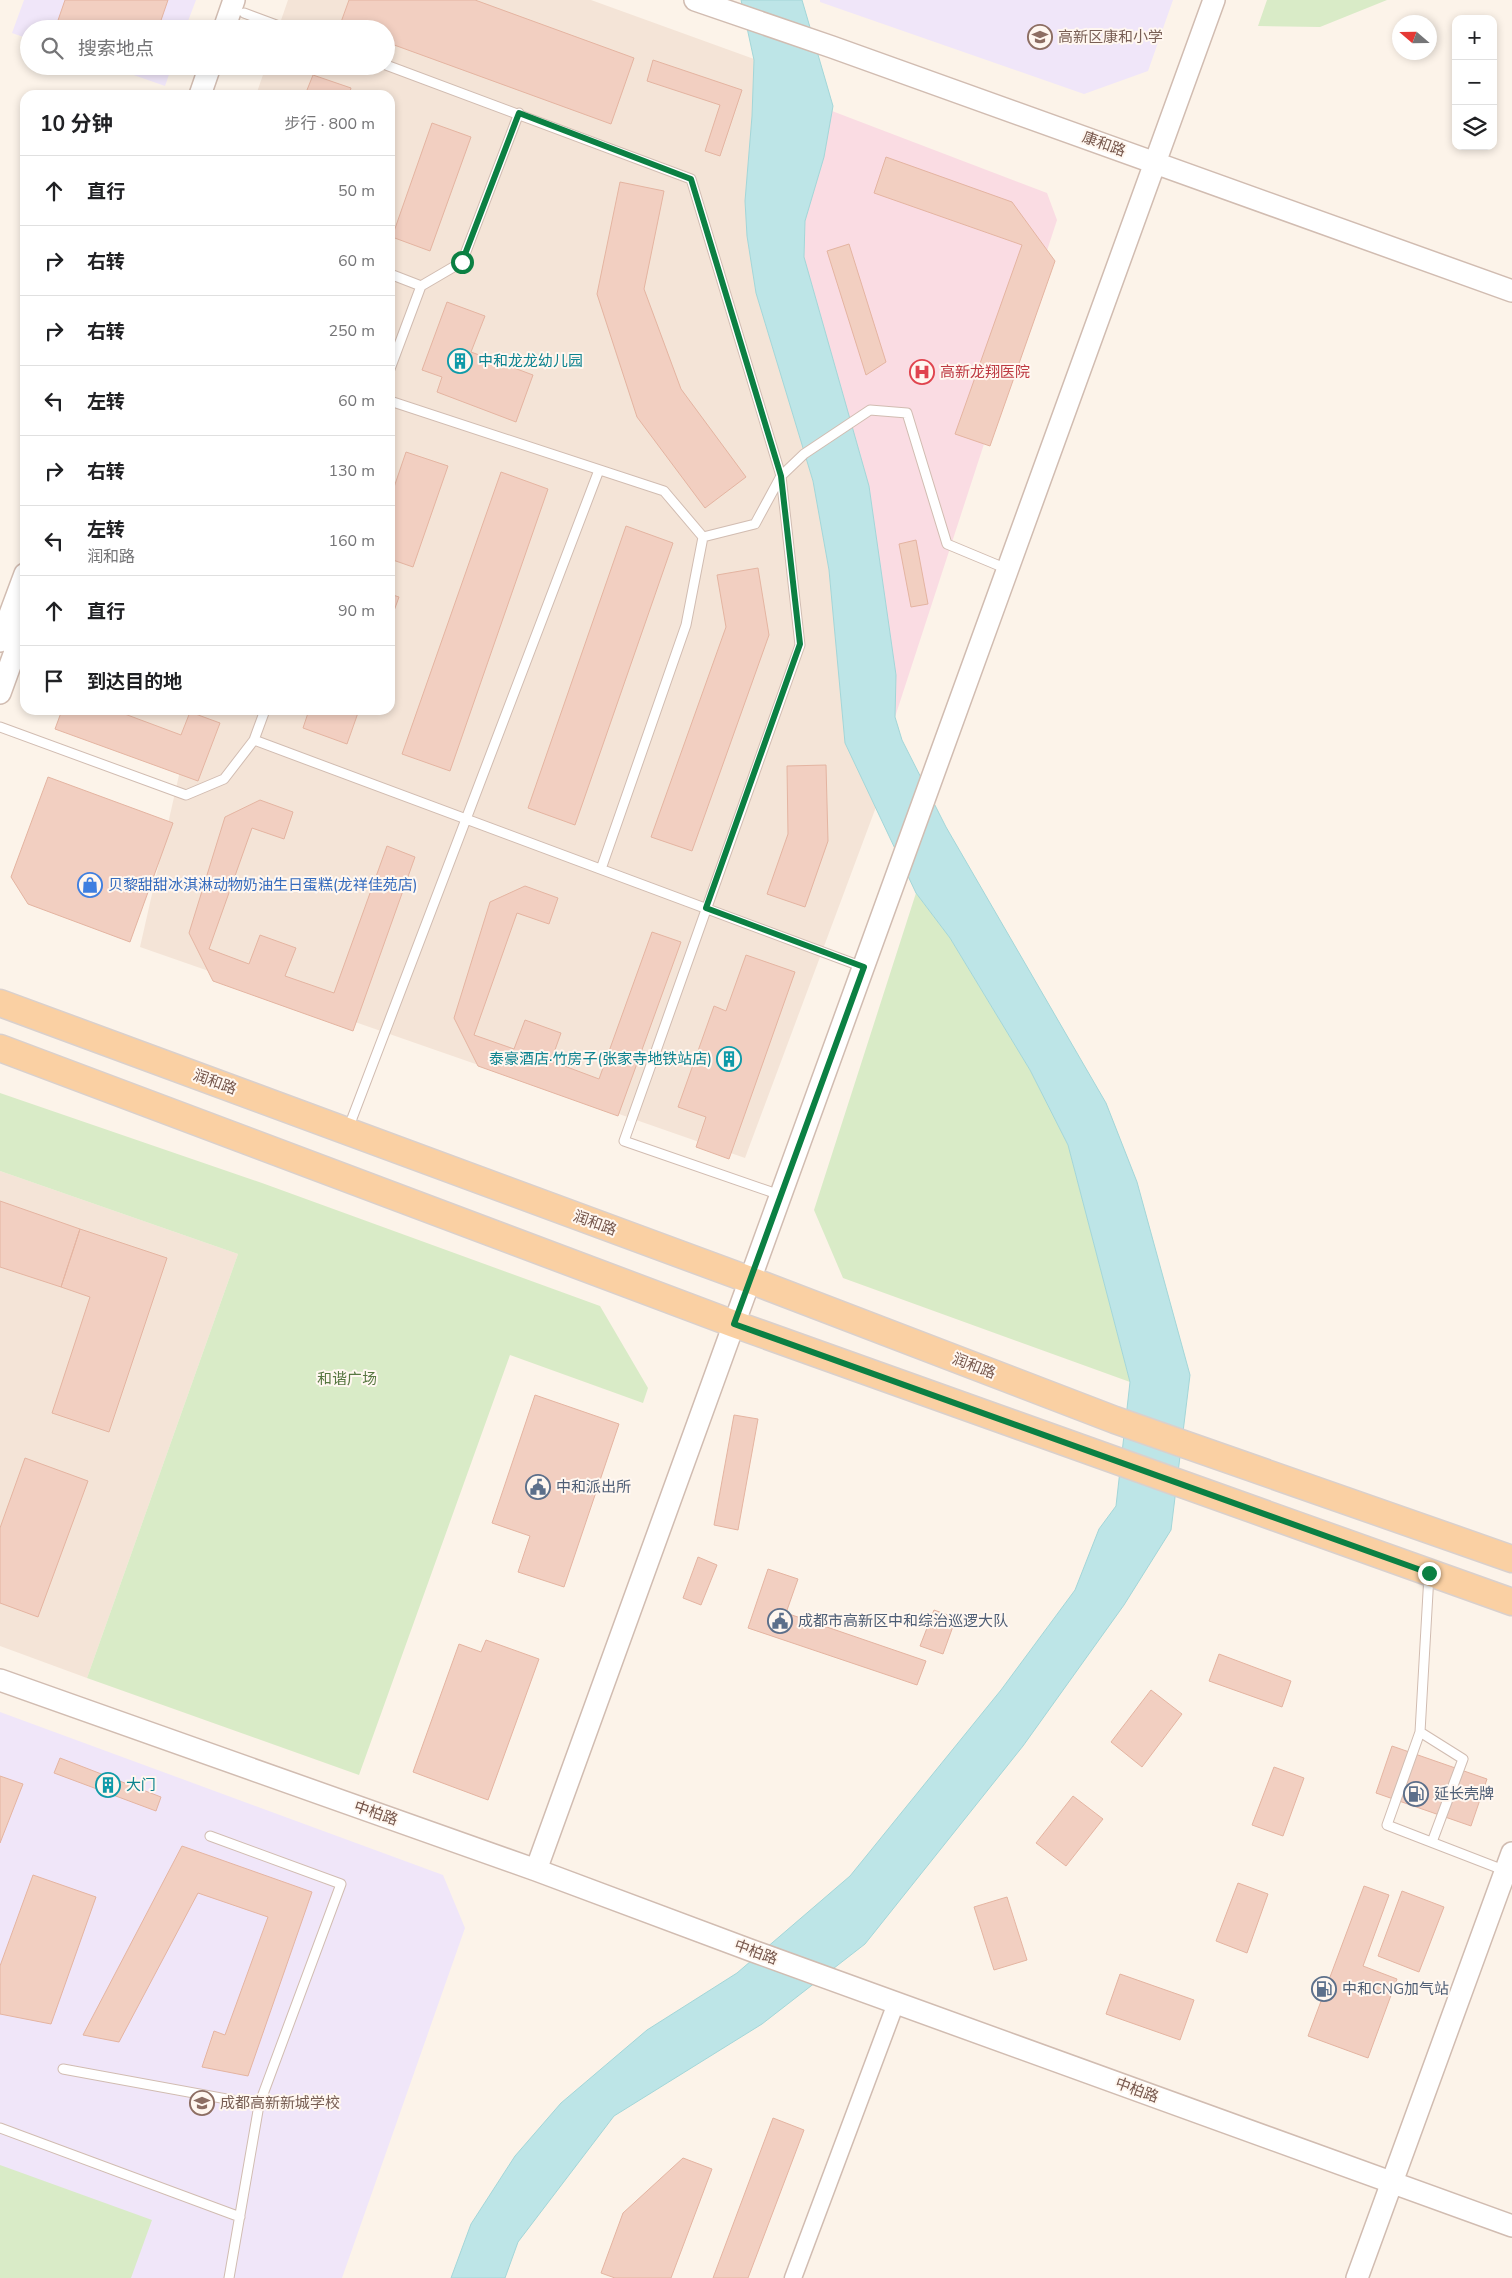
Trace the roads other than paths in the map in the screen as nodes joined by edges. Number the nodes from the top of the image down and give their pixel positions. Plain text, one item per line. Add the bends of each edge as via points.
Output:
1 (696, 0) edge
2 (1214, 0) edge
3 (241, 10) edge
4 (232, 20) edge
5 (265, 20) edge
6 (395, 68) edge
7 (207, 75) edge
8 (222, 75) edge
9 (202, 90) edge
10 (217, 90) edge
11 (519, 113) junction
12 (1155, 162) junction
13 (395, 276) edge
14 (420, 286) junction
15 (1512, 291) edge
16 (395, 355) edge
17 (395, 403) edge
18 (599, 470) junction
19 (781, 476) junction
20 (703, 537) junction
21 (1008, 569) junction
22 (20, 587) edge
23 (20, 638) edge
24 (0, 641) edge
25 (0, 693) edge
26 (263, 715) edge
27 (0, 727) edge
28 (254, 740) junction
29 (466, 819) junction
30 (601, 869) junction
31 (706, 908) junction
32 (864, 967) junction
33 (0, 1003) edge
34 (0, 1048) edge
35 (347, 1131) junction
36 (780, 1195) junction
37 (750, 1280) junction
38 (734, 1324) junction
39 (1512, 1558) edge
40 (1429, 1573) junction
41 (1512, 1602) edge
42 (0, 1680) edge
43 (1420, 1732) junction
44 (210, 1836) dead end
45 (1432, 1842) junction
46 (1509, 1862) edge
47 (536, 1870) junction
48 (896, 2003) junction
49 (63, 2069) dead end
50 (259, 2105) junction
51 (0, 2128) edge
52 (1392, 2182) junction
53 (240, 2217) junction
54 (1512, 2226) edge
55 (229, 2278) edge
56 (794, 2278) edge
57 (1357, 2278) edge

1 - 12 street, 康和路
2 - 12 street
3 - 4 street
3 - 5 lane
6 - 11 lane
7 - 9 street
8 - 10 street
11 - 14 lane via 462,262
11 - 19 lane via 691,179
12 - 15 street, 康和路
12 - 21 street
13 - 14 lane
14 - 16 lane
17 - 18 lane
18 - 20 lane via 664,491
18 - 29 lane
19 - 20 lane via 755,524
19 - 21 lane via 804,454 870,410 907,413 948,544
19 - 31 lane via 800,644
20 - 30 lane via 686,625
21 - 32 street
22 - 24 street
23 - 25 street
26 - 28 lane
27 - 28 lane via 186,795 224,779
28 - 29 lane
29 - 30 lane
29 - 35 lane
30 - 31 lane
31 - 32 lane
31 - 36 lane via 624,1141
32 - 36 street
33 - 35 main road, 润和路
34 - 38 main road
35 - 37 main road, 润和路
36 - 37 street
37 - 38 street
37 - 39 main road, 润和路 via 1115,1420
38 - 40 main road
38 - 47 street
40 - 41 main road
40 - 43 lane
42 - 47 street, 中柏路
43 - 45 lane via 1463,1759
43 - 45 lane via 1388,1825
44 - 50 lane via 341,1884
45 - 46 lane
46 - 52 street
47 - 48 street, 中柏路
48 - 52 street, 中柏路
48 - 56 street
49 - 50 lane
50 - 53 lane
51 - 53 lane
52 - 54 street, 中柏路
52 - 57 street
53 - 55 lane

